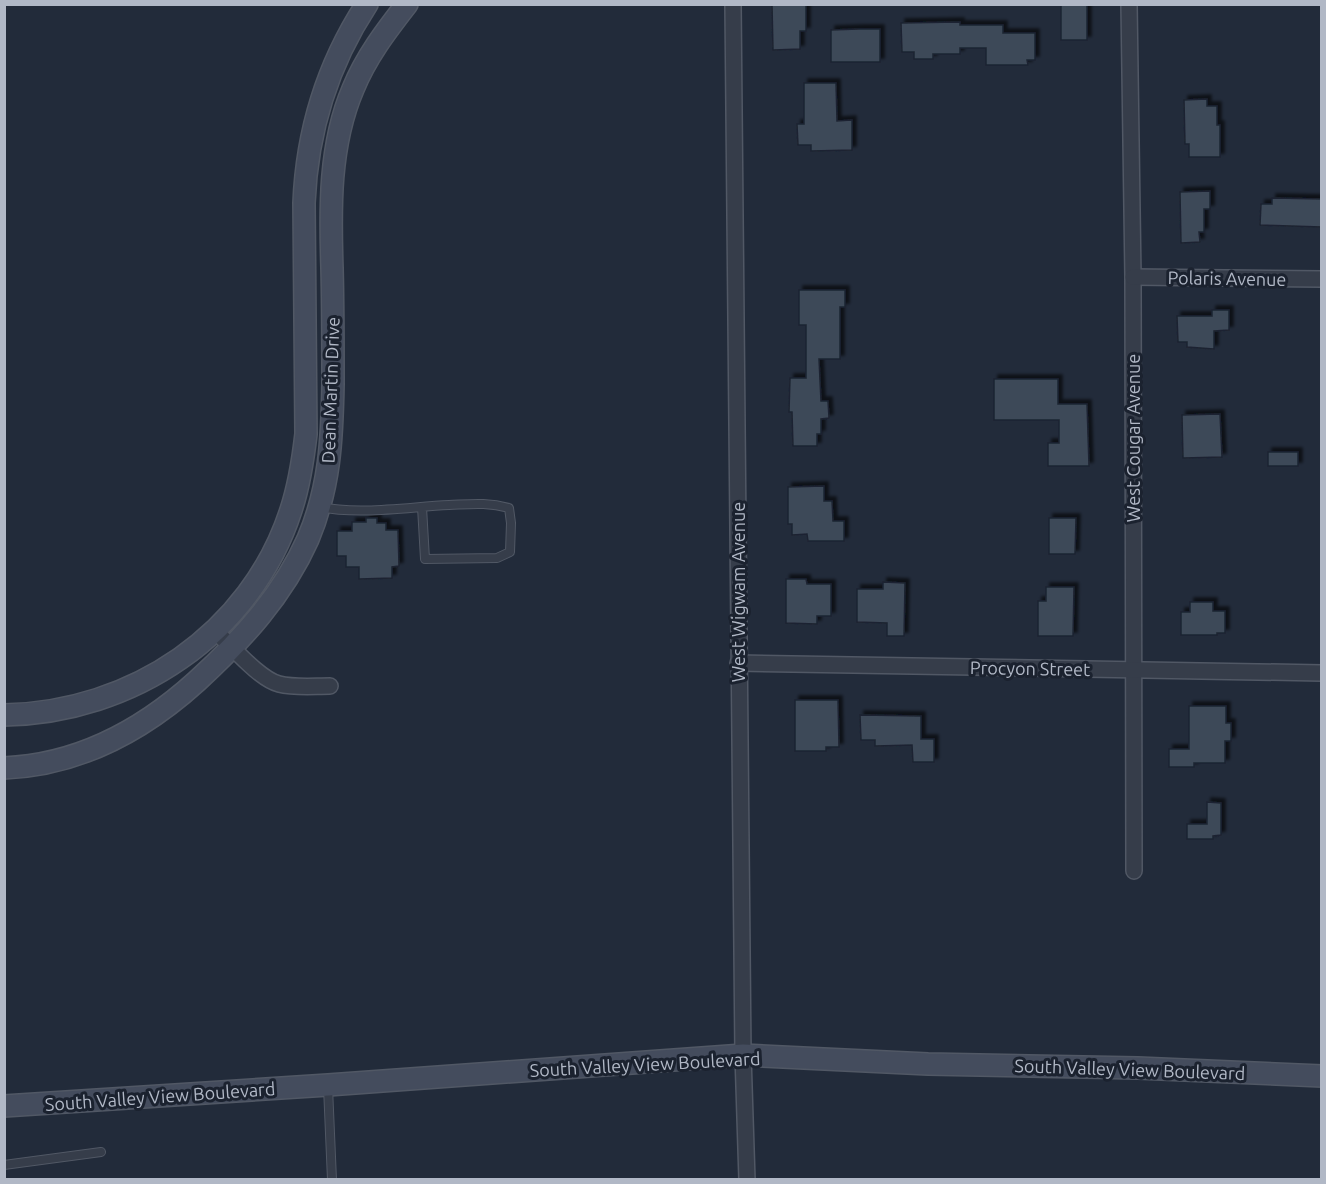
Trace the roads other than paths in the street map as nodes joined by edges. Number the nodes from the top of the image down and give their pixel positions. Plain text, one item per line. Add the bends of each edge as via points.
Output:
1 (367, 4) edge
2 (407, 4) edge
3 (733, 4) edge
4 (1129, 4) edge
5 (1132, 277) junction
6 (1322, 279) edge
7 (306, 364) junction
8 (333, 364) junction
9 (307, 406) junction
10 (318, 507) junction
11 (422, 507) junction
12 (215, 631) junction
13 (233, 647) junction
14 (738, 663) junction
15 (1134, 670) junction
16 (1322, 673) edge
17 (330, 686) dead end
18 (51, 712) junction
19 (4, 716) edge
20 (4, 729) edge
21 (4, 768) edge
22 (1134, 872) dead end
23 (743, 1055) junction
24 (1322, 1076) edge
25 (328, 1085) junction
26 (4, 1106) edge
27 (101, 1152) dead end
28 (4, 1165) edge
29 (332, 1179) edge
30 (747, 1179) edge

1 - 7 street, Dean Martin Drive via 328,77 312,128 304,203
2 - 8 street, Dean Martin Drive via 363,66 349,98 336,147 331,231
3 - 14 street, West Wigwam Avenue
4 - 5 street, West Cougar Avenue
5 - 6 street, Polaris Avenue
5 - 15 street, West Cougar Avenue
7 - 8 street
7 - 9 street, Dean Martin Drive
8 - 10 street, Dean Martin Drive via 331,450
9 - 10 street via 316,443 308,498 309,504
9 - 12 street, Dean Martin Drive via 303,457 290,512 264,570
10 - 11 lane via 338,511
10 - 13 street, Dean Martin Drive via 308,538 276,597
11 - 11 lane via 490,503 509,508 510,552 497,558 425,559
12 - 13 street
12 - 18 street, Dean Martin Drive via 190,652 129,688 81,706
13 - 17 street via 262,676 278,684
13 - 21 street, Dean Martin Drive via 163,710 112,741 41,765
14 - 15 street, Procyon Street
14 - 23 street, West Wigwam Avenue
15 - 16 street, Procyon Street
15 - 22 street, West Cougar Avenue
18 - 19 street, Dean Martin Drive
18 - 20 street
23 - 24 street, South Valley View Boulevard
23 - 25 street, South Valley View Boulevard
23 - 30 street, West Wigwam Avenue
25 - 26 street, South Valley View Boulevard
25 - 29 lane
27 - 28 lane

